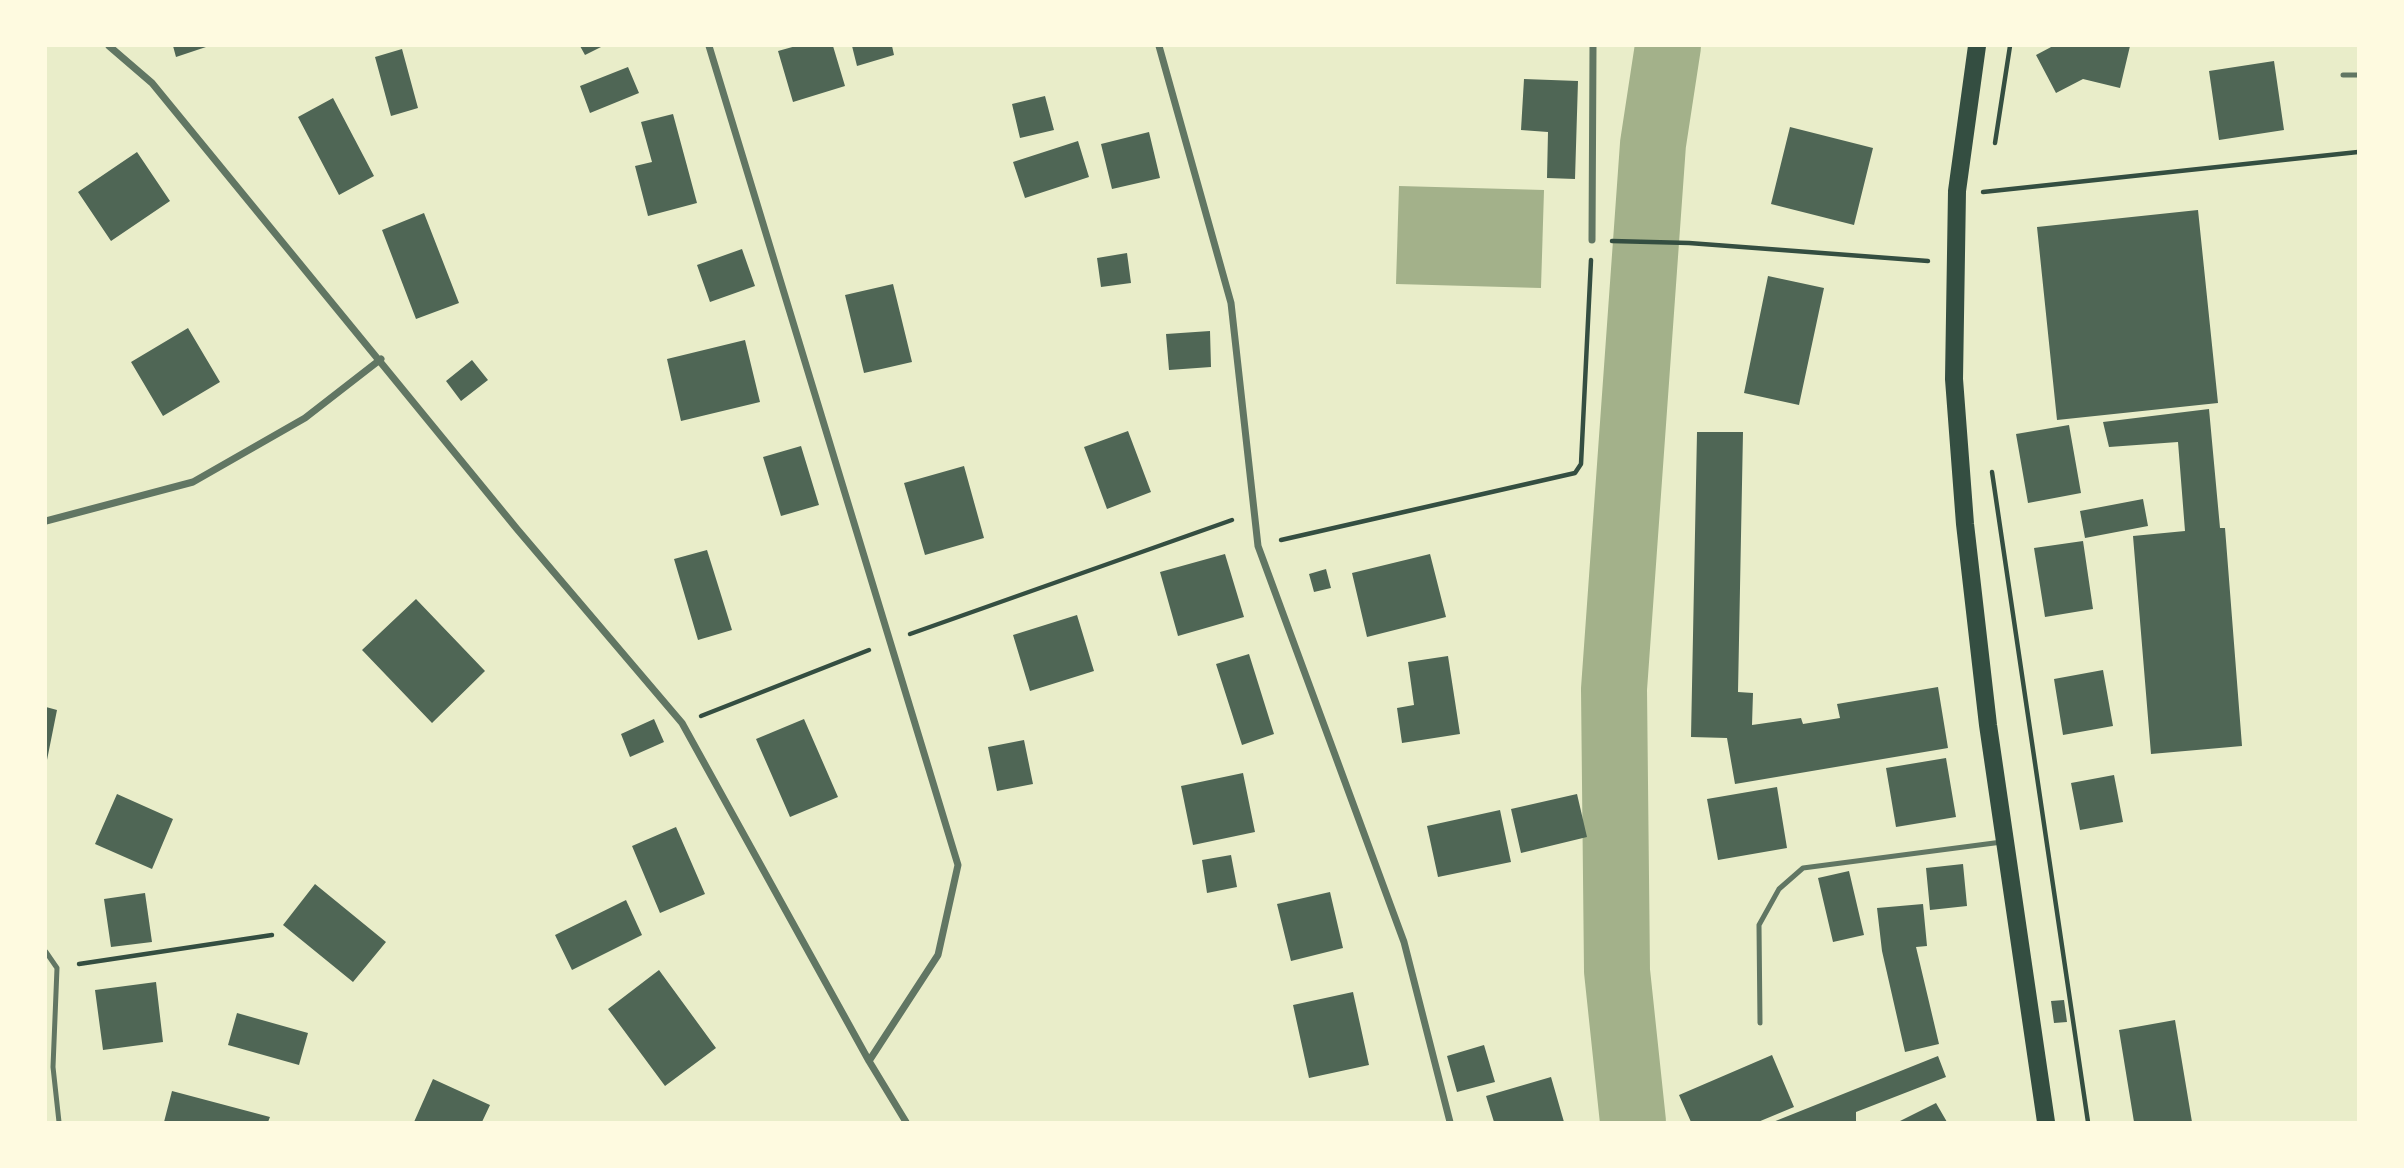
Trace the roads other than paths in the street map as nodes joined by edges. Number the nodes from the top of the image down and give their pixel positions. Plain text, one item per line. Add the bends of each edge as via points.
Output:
1 (109, 46) edge
2 (709, 46) edge
3 (1159, 46) edge
4 (1593, 46) edge
5 (1977, 46) edge
6 (2343, 75) dead end
7 (2358, 75) edge
8 (1592, 240) road end
9 (381, 359) junction
10 (46, 521) edge
11 (2005, 842) junction
12 (46, 952) edge
13 (1760, 1023) dead end
14 (869, 1061) junction
15 (59, 1122) edge
16 (906, 1122) edge
17 (1450, 1122) edge
18 (2046, 1122) edge

1 - 9 street via 152,83
2 - 14 street via 958,865 938,955
3 - 17 street via 1231,303 1258,546 1404,942
4 - 8 street
5 - 11 main road via 1957,191 1954,379 1965,524
6 - 7 lane
9 - 10 street via 305,418 193,482
9 - 14 street via 517,529 682,723
11 - 13 lane via 1803,868 1779,889 1759,925
11 - 18 main road
12 - 15 lane via 57,968 53,1067
14 - 16 street

